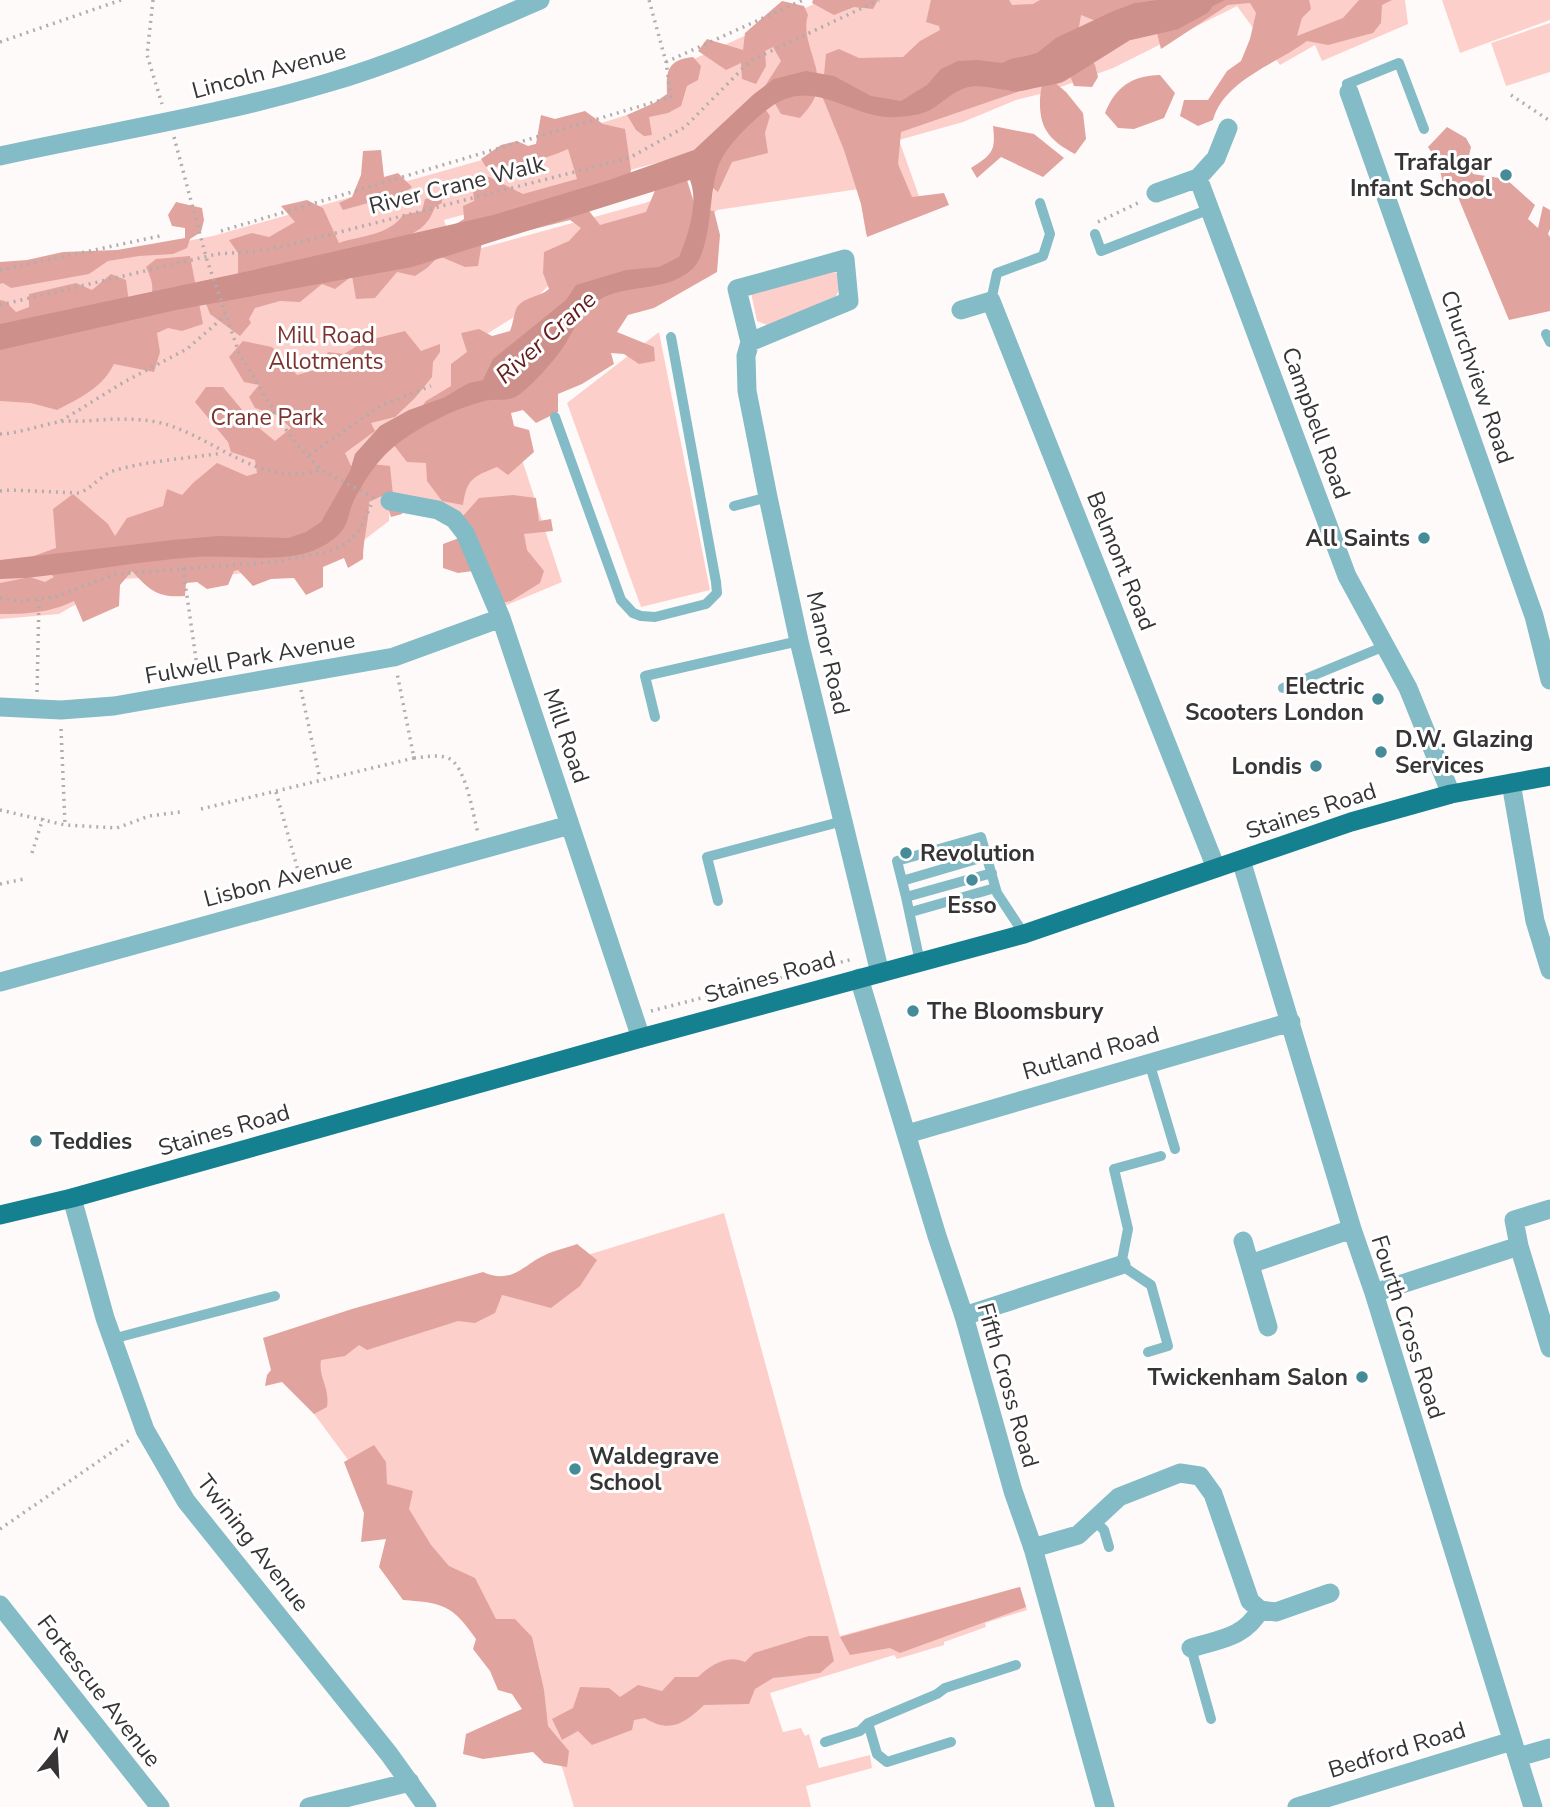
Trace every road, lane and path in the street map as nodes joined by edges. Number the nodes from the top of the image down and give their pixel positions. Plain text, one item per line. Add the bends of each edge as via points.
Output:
1 (121, 0) edge
2 (153, 0) edge
3 (540, 0) edge
4 (649, 0) edge
5 (803, 0) edge
6 (879, 0) edge
7 (0, 41) edge
8 (666, 62) junction
9 (1349, 92) joint
10 (1511, 95) dead end
11 (1550, 121) edge
12 (170, 123) junction
13 (1228, 128) dead end
14 (1424, 129) dead end
15 (0, 156) edge
16 (1198, 178) junction
17 (1156, 193) joint
18 (1040, 203) dead end
19 (1210, 209) junction
20 (1093, 229) joint
21 (221, 231) dead end
22 (160, 236) dead end
23 (206, 257) junction
24 (0, 270) edge
25 (991, 301) junction
26 (0, 305) edge
27 (961, 310) dead end
28 (226, 315) junction
29 (671, 337) dead end
30 (750, 342) junction
31 (431, 386) dead end
32 (555, 417) dead end
33 (61, 421) junction
34 (0, 434) edge
35 (7, 434) junction
36 (0, 441) edge
37 (224, 453) junction
38 (309, 455) junction
39 (321, 470) junction
40 (0, 491) edge
41 (361, 492) dead end
42 (768, 497) junction
43 (382, 499) joint
44 (734, 506) dead end
45 (183, 568) junction
46 (0, 598) edge
47 (39, 600) junction
48 (501, 618) junction
49 (799, 641) junction
50 (1385, 646) junction
51 (394, 657) junction
52 (298, 674) junction
53 (1550, 680) edge
54 (1283, 688) dead end
55 (201, 691) junction
56 (0, 707) edge
57 (36, 710) junction
58 (61, 710) junction
59 (655, 717) dead end
60 (414, 758) junction
61 (1550, 776) edge
62 (320, 779) junction
63 (1511, 783) junction
64 (276, 792) junction
65 (1451, 794) junction
66 (201, 809) dead end
67 (0, 810) edge
68 (180, 812) dead end
69 (43, 818) junction
70 (843, 821) junction
71 (65, 825) junction
72 (570, 825) junction
73 (482, 849) junction
74 (32, 853) dead end
75 (987, 856) junction
76 (1241, 860) junction
77 (1216, 868) junction
78 (992, 873) junction
79 (24, 879) dead end
80 (902, 881) junction
81 (0, 884) edge
82 (996, 891) junction
83 (306, 897) junction
84 (906, 897) junction
85 (718, 901) dead end
86 (912, 917) junction
87 (1024, 934) junction
88 (876, 953) junction
89 (920, 962) junction
90 (1550, 970) edge
91 (880, 973) junction
92 (859, 978) junction
93 (0, 982) edge
94 (660, 1009) dead end
95 (1290, 1022) junction
96 (641, 1038) junction
97 (1149, 1061) junction
98 (906, 1134) junction
99 (1175, 1149) dead end
100 (1161, 1156) dead end
101 (72, 1198) junction
102 (1550, 1209) edge
103 (0, 1215) edge
104 (1352, 1229) junction
105 (1243, 1241) dead end
106 (1519, 1246) junction
107 (1250, 1264) junction
108 (1121, 1265) junction
109 (1374, 1293) junction
110 (275, 1296) dead end
111 (964, 1316) junction
112 (1268, 1327) dead end
113 (112, 1339) junction
114 (1550, 1348) edge
115 (1148, 1352) dead end
116 (145, 1430) junction
117 (1094, 1520) junction
118 (0, 1529) edge
119 (1109, 1547) dead end
120 (1033, 1548) junction
121 (1330, 1593) dead end
122 (0, 1605) edge
123 (1260, 1610) junction
124 (1191, 1648) joint
125 (1016, 1665) dead end
126 (1211, 1718) dead end
127 (868, 1723) junction
128 (825, 1742) dead end
129 (951, 1742) dead end
130 (1550, 1748) edge
131 (1515, 1749) junction
132 (410, 1782) junction
133 (160, 1807) edge
134 (309, 1807) edge
135 (427, 1807) edge
136 (1105, 1807) edge
137 (1297, 1807) edge
138 (1533, 1807) edge

1 - 7 path
2 - 12 path via 147,55
3 - 12 street, Lincoln Avenue via 428,48 328,83
4 - 8 path
5 - 8 path
6 - 23 path, River Crane Walk via 750,61 685,127 629,158 289,245
8 - 21 path via 671,97
9 - 14 lane via 1346,85 1399,63
9 - 53 street, Churchview Road via 1529,603
10 - 11 path
12 - 15 street, Lincoln Avenue
12 - 23 path
13 - 16 street via 1216,158
16 - 17 street
16 - 19 street, Campbell Road
17 - 20 path
18 - 25 lane via 1050,234 1043,256 997,273
19 - 20 lane via 1101,251
19 - 50 street, Campbell Road via 1346,576
22 - 24 path
23 - 26 path, River Crane Walk
23 - 28 path
25 - 27 street
25 - 77 street, Belmont Road
28 - 33 path via 187,349
28 - 38 path via 246,365 282,424
29 - 32 lane via 708,512 717,593 706,604 655,617 633,613 621,600
30 - 30 street, Manor Road via 849,301 845,259 737,289
30 - 42 street, Manor Road via 747,391
31 - 38 path via 382,405
33 - 35 path
33 - 37 path via 163,424
34 - 35 path
35 - 36 path
37 - 39 path via 283,474
37 - 40 path via 115,470 79,493
38 - 39 path
39 - 41 path
42 - 44 lane
42 - 49 street, Manor Road
43 - 45 path via 346,544 324,553
43 - 48 street, Mill Road via 438,510 454,519 466,533
45 - 47 path via 116,574
45 - 55 path
46 - 47 path
47 - 57 path
48 - 51 street, Fulwell Park Avenue
48 - 72 street, Mill Road
49 - 59 lane via 645,676
49 - 70 street, Manor Road
50 - 54 lane
50 - 65 street, Campbell Road via 1408,688
51 - 52 street, Fulwell Park Avenue
51 - 60 path
52 - 55 street, Fulwell Park Avenue
52 - 62 path
55 - 58 street, Fulwell Park Avenue
56 - 57 street, Fulwell Park Avenue
57 - 58 street, Fulwell Park Avenue
58 - 71 path
60 - 62 path
60 - 73 path via 446,757 455,762 462,772
61 - 63 main road, Staines Road
62 - 64 path
63 - 65 main road, Staines Road
63 - 90 street via 1535,921
64 - 66 path
64 - 83 path
65 - 76 main road, Staines Road
67 - 69 path
68 - 71 path via 149,816 117,828
69 - 71 path
69 - 74 path
70 - 85 lane via 707,857
70 - 88 street, Manor Road
72 - 73 street, Lisbon Avenue
72 - 96 street, Mill Road
73 - 83 street, Lisbon Avenue
75 - 78 lane
75 - 80 lane
75 - 80 lane via 981,837 930,851 897,861
76 - 77 main road, Staines Road
76 - 95 street, Fourth Cross Road
77 - 87 main road, Staines Road
78 - 82 lane
78 - 84 lane
79 - 81 path
80 - 84 lane
82 - 86 lane
82 - 87 lane
83 - 93 street, Lisbon Avenue
84 - 86 lane
86 - 89 lane
87 - 89 main road, Staines Road
88 - 91 street, Manor Road
88 - 94 path
89 - 91 main road, Staines Road
91 - 92 main road, Staines Road
92 - 96 main road, Staines Road
92 - 98 street, Fifth Cross Road
95 - 97 street, Rutland Road
95 - 104 street, Fourth Cross Road
96 - 101 main road, Staines Road
97 - 98 street, Rutland Road
97 - 99 lane
98 - 111 street, Fifth Cross Road
100 - 108 lane via 1114,1169 1128,1229
101 - 103 main road, Staines Road
101 - 113 street, Twining Avenue
102 - 106 street via 1514,1220
104 - 107 street
104 - 109 street, Fourth Cross Road
105 - 107 street
106 - 109 street
106 - 114 street
107 - 112 street
108 - 111 street
108 - 115 lane via 1151,1285 1168,1346
109 - 131 street, Fourth Cross Road
110 - 113 lane
111 - 120 street, Fifth Cross Road
113 - 116 street, Twining Avenue
116 - 118 path
116 - 132 street, Twining Avenue via 186,1501
117 - 119 lane via 1104,1530
117 - 120 street via 1078,1535
117 - 123 street via 1119,1497 1180,1473 1200,1476 1213,1494 1250,1601
120 - 136 street, Fifth Cross Road
121 - 123 street via 1276,1612
122 - 133 street, Fortescue Avenue
123 - 124 street via 1239,1634
124 - 126 lane
125 - 127 lane via 945,1688
127 - 128 lane via 860,1731
127 - 129 lane via 877,1754 887,1762
130 - 131 street, Bedford Road
131 - 137 street, Bedford Road
131 - 138 street, Fourth Cross Road
132 - 134 street
132 - 135 street, Twining Avenue

